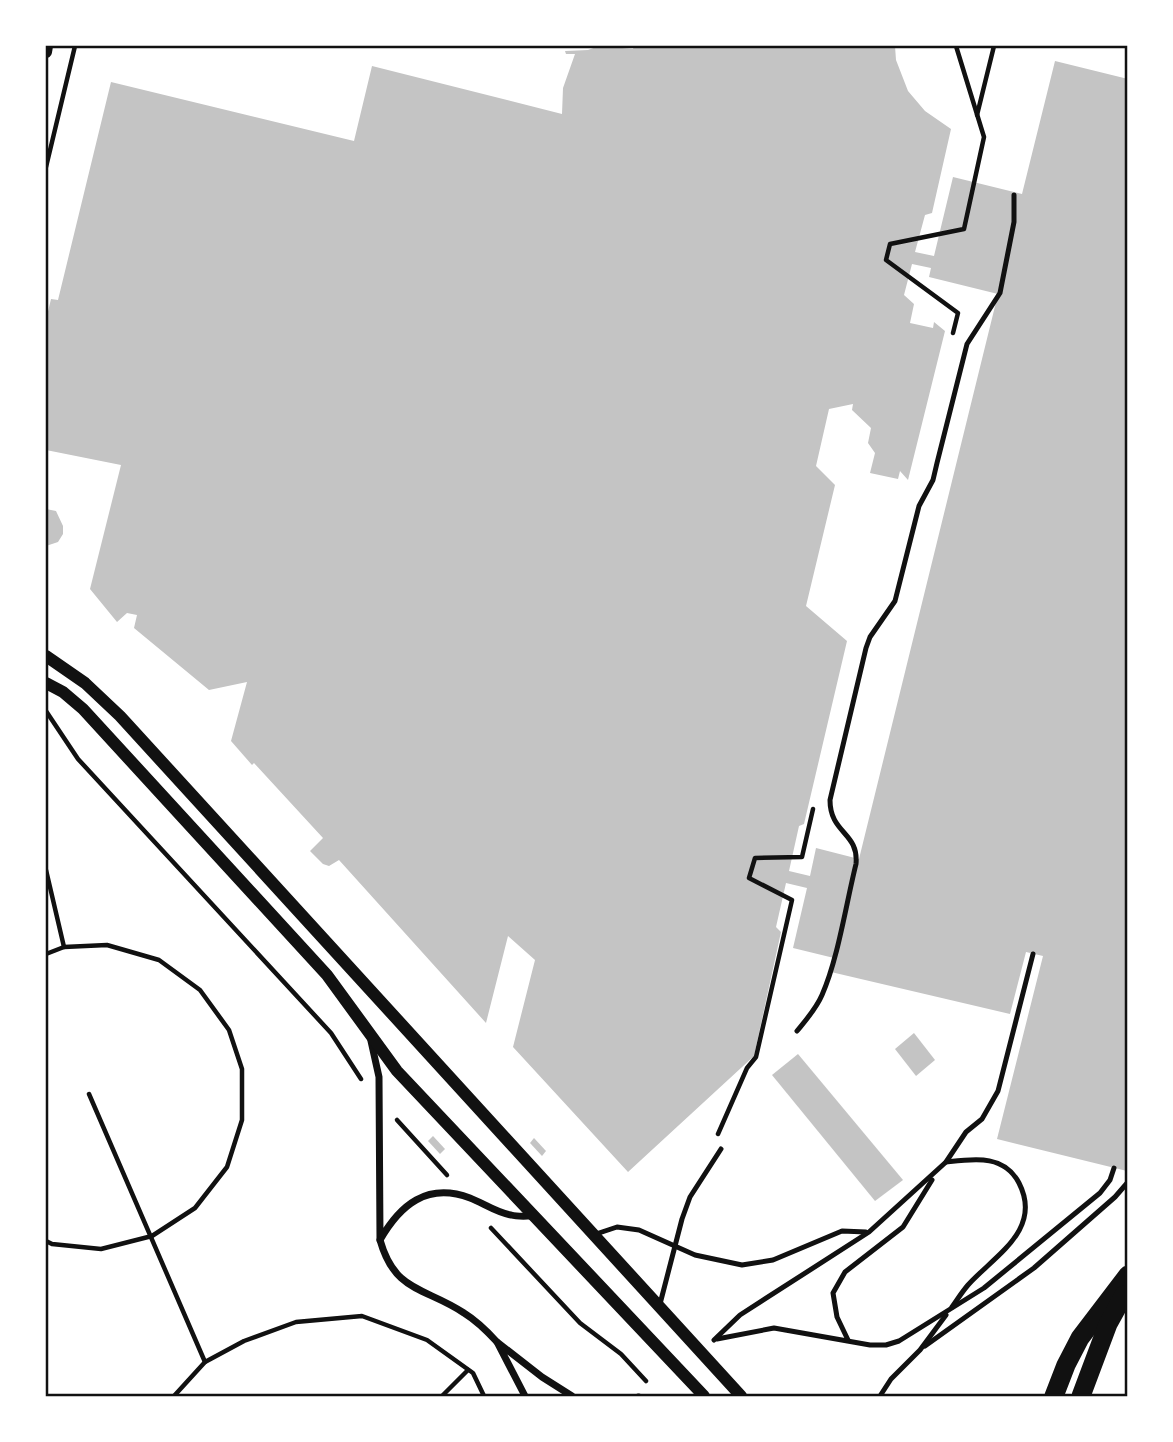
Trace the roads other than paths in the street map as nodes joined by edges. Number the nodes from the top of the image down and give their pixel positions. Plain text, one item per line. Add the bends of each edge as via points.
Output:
1 (47, 46) edge
2 (46, 52) edge
3 (1014, 195) dead end
4 (46, 656) edge
5 (46, 683) edge
6 (1033, 954) dead end
7 (368, 1030) junction
8 (797, 1031) dead end
9 (722, 1149) dead end
10 (946, 1162) junction
11 (1114, 1168) dead end
12 (935, 1174) junction
13 (1128, 1182) edge
14 (533, 1216) junction
15 (869, 1232) junction
16 (593, 1235) junction
17 (380, 1240) junction
18 (676, 1247) junction
19 (1128, 1275) edge
20 (1128, 1288) edge
21 (659, 1307) junction
22 (947, 1312) junction
23 (849, 1341) junction
24 (498, 1342) junction
25 (920, 1350) junction
26 (525, 1396) edge
27 (572, 1396) edge
28 (704, 1396) edge
29 (741, 1396) edge
30 (880, 1396) edge
31 (1054, 1396) edge
32 (1081, 1396) edge

1 - 2 street
3 - 8 lane via 1014,222 1000,293 967,344 933,480 919,506 894,601 866,648 830,800 832,818 854,845 856,864 830,975 822,996
4 - 16 street via 85,683 120,716
5 - 7 street via 83,709 327,975
6 - 10 lane via 998,1091 982,1119 966,1132
7 - 14 street via 397,1071
7 - 17 street via 379,1077
9 - 18 lane via 690,1197
10 - 12 lane
10 - 22 lane via 992,1160 1005,1165 1023,1192 1024,1213 1009,1247
11 - 22 lane via 1100,1193 984,1288
12 - 15 lane
12 - 23 lane via 903,1227 845,1272 833,1293 837,1317
13 - 25 lane via 1034,1268
14 - 17 street via 509,1215 468,1197 440,1193 405,1206
14 - 28 street
15 - 18 lane via 842,1231 757,1264 695,1255
15 - 23 lane via 740,1315 714,1340 774,1328
16 - 18 lane via 628,1228
16 - 21 street
17 - 24 street via 385,1258 399,1278 463,1312
18 - 21 lane
19 - 31 highway via 1080,1338
20 - 32 highway via 1108,1324
21 - 29 street
22 - 23 lane via 886,1345
22 - 25 lane
24 - 26 street
24 - 27 street
25 - 30 lane

